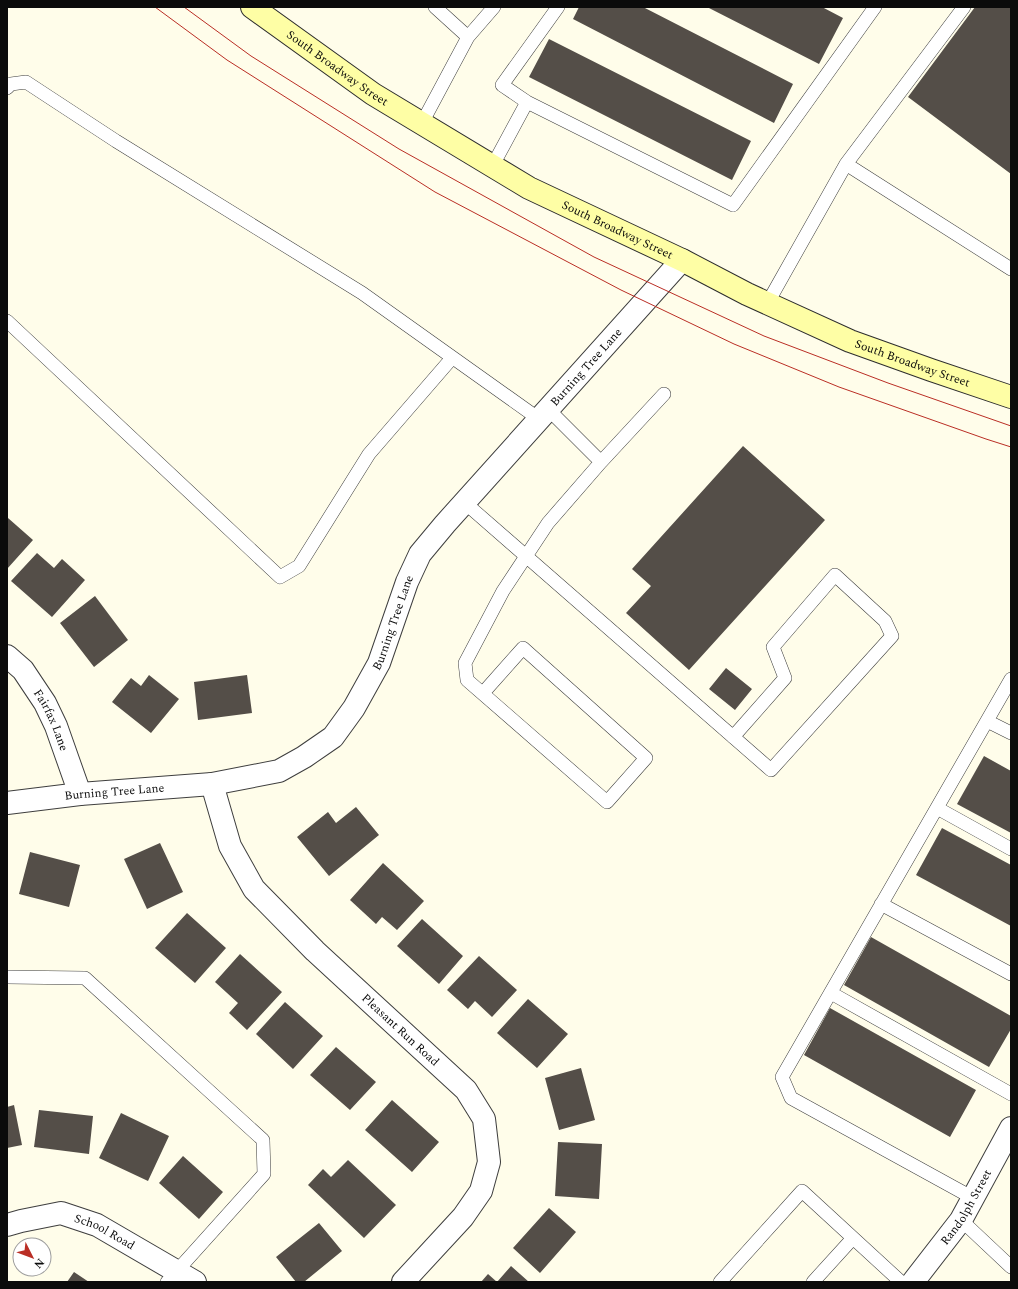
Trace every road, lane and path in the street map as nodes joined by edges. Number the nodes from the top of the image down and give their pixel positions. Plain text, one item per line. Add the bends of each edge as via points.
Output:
1 (252, 7) edge
2 (435, 7) edge
3 (494, 7) edge
4 (558, 7) edge
5 (875, 7) edge
6 (964, 7) edge
7 (468, 37) junction
8 (7, 88) edge
9 (527, 102) junction
10 (422, 123) junction
11 (846, 164) junction
12 (493, 165) junction
13 (682, 260) junction
14 (1011, 269) edge
15 (767, 304) junction
16 (7, 321) edge
17 (452, 358) junction
18 (664, 394) dead end
19 (1011, 397) edge
20 (543, 414) junction
21 (601, 462) junction
22 (464, 502) junction
23 (526, 556) junction
24 (7, 656) edge
25 (1011, 679) edge
26 (483, 693) junction
27 (987, 721) junction
28 (1011, 733) edge
29 (733, 737) junction
30 (212, 784) junction
31 (80, 794) junction
32 (7, 803) edge
33 (937, 808) junction
34 (1011, 849) edge
35 (881, 904) junction
36 (1011, 974) edge
37 (7, 977) edge
38 (831, 992) junction
39 (1011, 1094) edge
40 (1011, 1128) edge
41 (973, 1198) junction
42 (961, 1220) junction
43 (7, 1225) edge
44 (853, 1238) junction
45 (1011, 1267) edge
46 (180, 1278) edge
47 (403, 1282) edge
48 (720, 1282) edge
49 (813, 1282) edge
50 (901, 1282) edge
51 (913, 1282) edge

1 - 10 street, South Broadway Street via 373,94
2 - 7 lane
3 - 7 lane
4 - 9 lane via 502,85
5 - 9 lane via 733,206
6 - 11 lane
7 - 10 lane
8 - 17 lane via 12,84 26,82 116,141 362,293
9 - 12 lane
10 - 12 street, South Broadway Street
11 - 14 lane
11 - 15 lane
12 - 13 street, South Broadway Street via 529,188
13 - 15 street, South Broadway Street
13 - 20 street, Burning Tree Lane
15 - 19 street, South Broadway Street via 850,341
16 - 17 lane via 280,577 299,566 370,454
17 - 20 lane
18 - 21 lane
20 - 21 lane
20 - 22 street, Burning Tree Lane
21 - 23 lane via 548,523
22 - 23 lane
22 - 30 street, Burning Tree Lane via 420,554 407,582 379,663 354,708 333,737 279,771
23 - 26 lane via 503,591 465,663 467,680
23 - 29 lane
24 - 31 street, Fairfax Lane via 23,670 45,703 56,726
25 - 27 lane
26 - 26 lane via 606,802 646,758 523,648
27 - 28 lane
27 - 33 lane
29 - 29 lane via 771,770 892,636 885,621 835,575 773,647 785,678
30 - 31 street, Burning Tree Lane
30 - 47 street, Pleasant Run Road via 230,846 254,889 315,951 466,1090 484,1119 489,1162 481,1192 463,1217
31 - 32 street, Burning Tree Lane
33 - 34 lane
33 - 35 lane
35 - 36 lane
35 - 38 lane
37 - 46 lane via 85,978 263,1140 264,1174
38 - 39 lane
38 - 41 lane via 782,1077 791,1098
40 - 41 street, Randolph Street
41 - 42 street, Randolph Street
42 - 45 lane
42 - 51 street, Randolph Street
43 - 46 street, School Road via 61,1213 97,1225
44 - 48 lane via 802,1191
44 - 49 lane
44 - 50 lane

